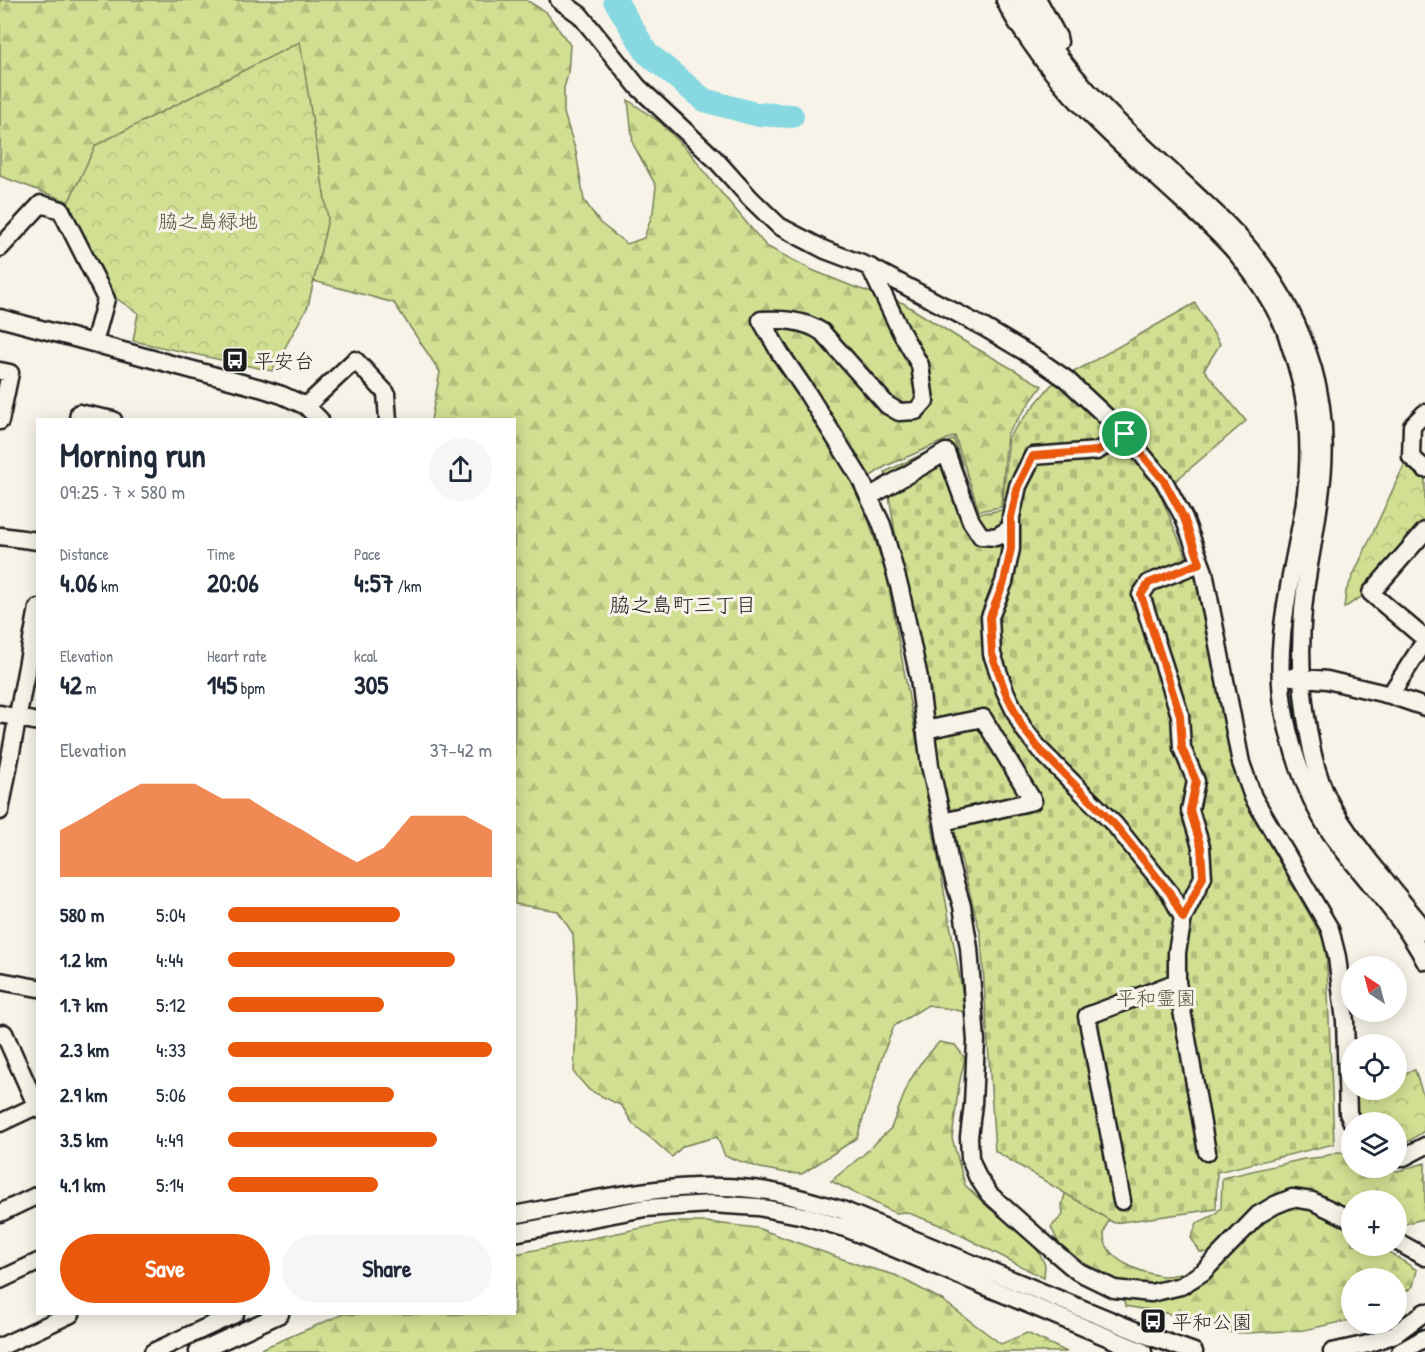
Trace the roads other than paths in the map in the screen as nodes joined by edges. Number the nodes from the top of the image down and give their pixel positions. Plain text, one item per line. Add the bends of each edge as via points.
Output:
1 (559, 0) edge
2 (997, 0) edge
3 (1005, 0) edge
4 (1022, 0) edge
5 (1038, 0) edge
6 (1062, 60) junction
7 (1043, 62) junction
8 (0, 248) edge
9 (870, 267) junction
10 (0, 318) edge
11 (94, 343) junction
12 (0, 371) edge
13 (306, 406) junction
14 (1425, 413) edge
15 (78, 418) edge
16 (103, 418) edge
17 (318, 418) edge
18 (388, 418) edge
19 (0, 421) edge
20 (1125, 434) junction
21 (1425, 470) edge
22 (868, 497) junction
23 (1011, 528) junction
24 (1425, 531) edge
25 (0, 536) edge
26 (36, 541) edge
27 (1200, 563) junction
28 (36, 619) edge
29 (1425, 640) edge
30 (1280, 676) junction
31 (1301, 678) junction
32 (1390, 695) junction
33 (1425, 707) edge
34 (0, 714) edge
35 (18, 718) junction
36 (36, 722) edge
37 (925, 730) junction
38 (0, 811) edge
39 (943, 822) junction
40 (1183, 918) junction
41 (1425, 932) edge
42 (1425, 961) edge
43 (0, 981) edge
44 (1177, 982) junction
45 (36, 988) edge
46 (0, 1035) edge
47 (36, 1106) edge
48 (36, 1108) edge
49 (1348, 1112) edge
50 (0, 1123) edge
51 (1425, 1146) edge
52 (1207, 1152) dead end
53 (1407, 1155) edge
54 (36, 1197) edge
55 (1122, 1201) dead end
56 (0, 1213) edge
57 (516, 1215) edge
58 (1341, 1215) edge
59 (516, 1233) edge
60 (1407, 1247) edge
61 (1425, 1257) edge
62 (36, 1263) edge
63 (0, 1280) edge
64 (1425, 1312) edge
65 (69, 1315) edge
66 (233, 1315) edge
67 (278, 1315) edge
68 (1425, 1338) edge
69 (0, 1347) edge
70 (1370, 1348) edge
71 (153, 1352) edge
72 (198, 1352) edge
73 (1143, 1352) edge
74 (1194, 1352) edge
75 (1332, 1352) edge
76 (1400, 1352) edge

1 - 9 street via 580,15 638,87 779,226
2 - 7 street
3 - 7 street
4 - 6 street
5 - 6 street via 1058,37
6 - 31 street via 1125,129 1255,255 1281,292 1300,330 1322,402 1325,438 1319,506 1304,594
7 - 30 street via 1105,128 1237,254 1284,326 1305,398 1309,435 1305,503 1287,590
8 - 11 street via 41,204 62,210 105,299
9 - 20 street via 1037,359 1066,379
9 - 22 street via 920,365 924,401 916,411 899,412 887,405 813,326 785,319 761,320
10 - 11 street
11 - 13 street via 260,388
12 - 19 street via 10,373
13 - 17 street
13 - 18 street via 355,360 386,393
14 - 21 street via 1412,426 1411,457
15 - 16 street via 79,413
20 - 23 street via 1097,451 1033,456 1018,486
20 - 27 street via 1164,481 1184,518
22 - 23 street via 946,452 971,521 981,536 996,537
22 - 37 street via 882,525 900,589 919,678
23 - 40 street via 1004,582 990,617 992,654 1005,691 1023,728 1040,750 1115,825 1170,893
24 - 29 street via 1371,593
25 - 26 street
27 - 40 street via 1149,583 1141,595 1180,715 1182,748 1196,781 1190,810 1201,847 1203,877
27 - 49 street via 1241,763 1253,797 1330,929 1345,1021
28 - 35 street
29 - 32 street
30 - 31 street
30 - 42 street via 1285,716 1312,799 1333,837 1401,923
31 - 32 street
31 - 41 street via 1315,770 1329,803 1352,839
32 - 33 street
34 - 35 street
35 - 36 street
35 - 38 street
37 - 39 street
37 - 39 street via 983,718 1033,801
39 - 58 street via 969,948 976,1041 970,1158 989,1194 1077,1271 1114,1289 1151,1293 1181,1286 1203,1272 1258,1215 1292,1198 1312,1201
40 - 44 street
43 - 45 street
44 - 52 street
44 - 55 street via 1087,1016
46 - 47 street via 4,1033
48 - 50 street
51 - 53 street
54 - 56 street
57 - 74 street via 674,1188 753,1189 787,1195 842,1210
59 - 73 street via 645,1209 711,1203 758,1207 848,1229
60 - 61 street
62 - 63 street
64 - 70 street
65 - 69 street
66 - 71 street
67 - 72 street
68 - 76 street
70 - 75 street

